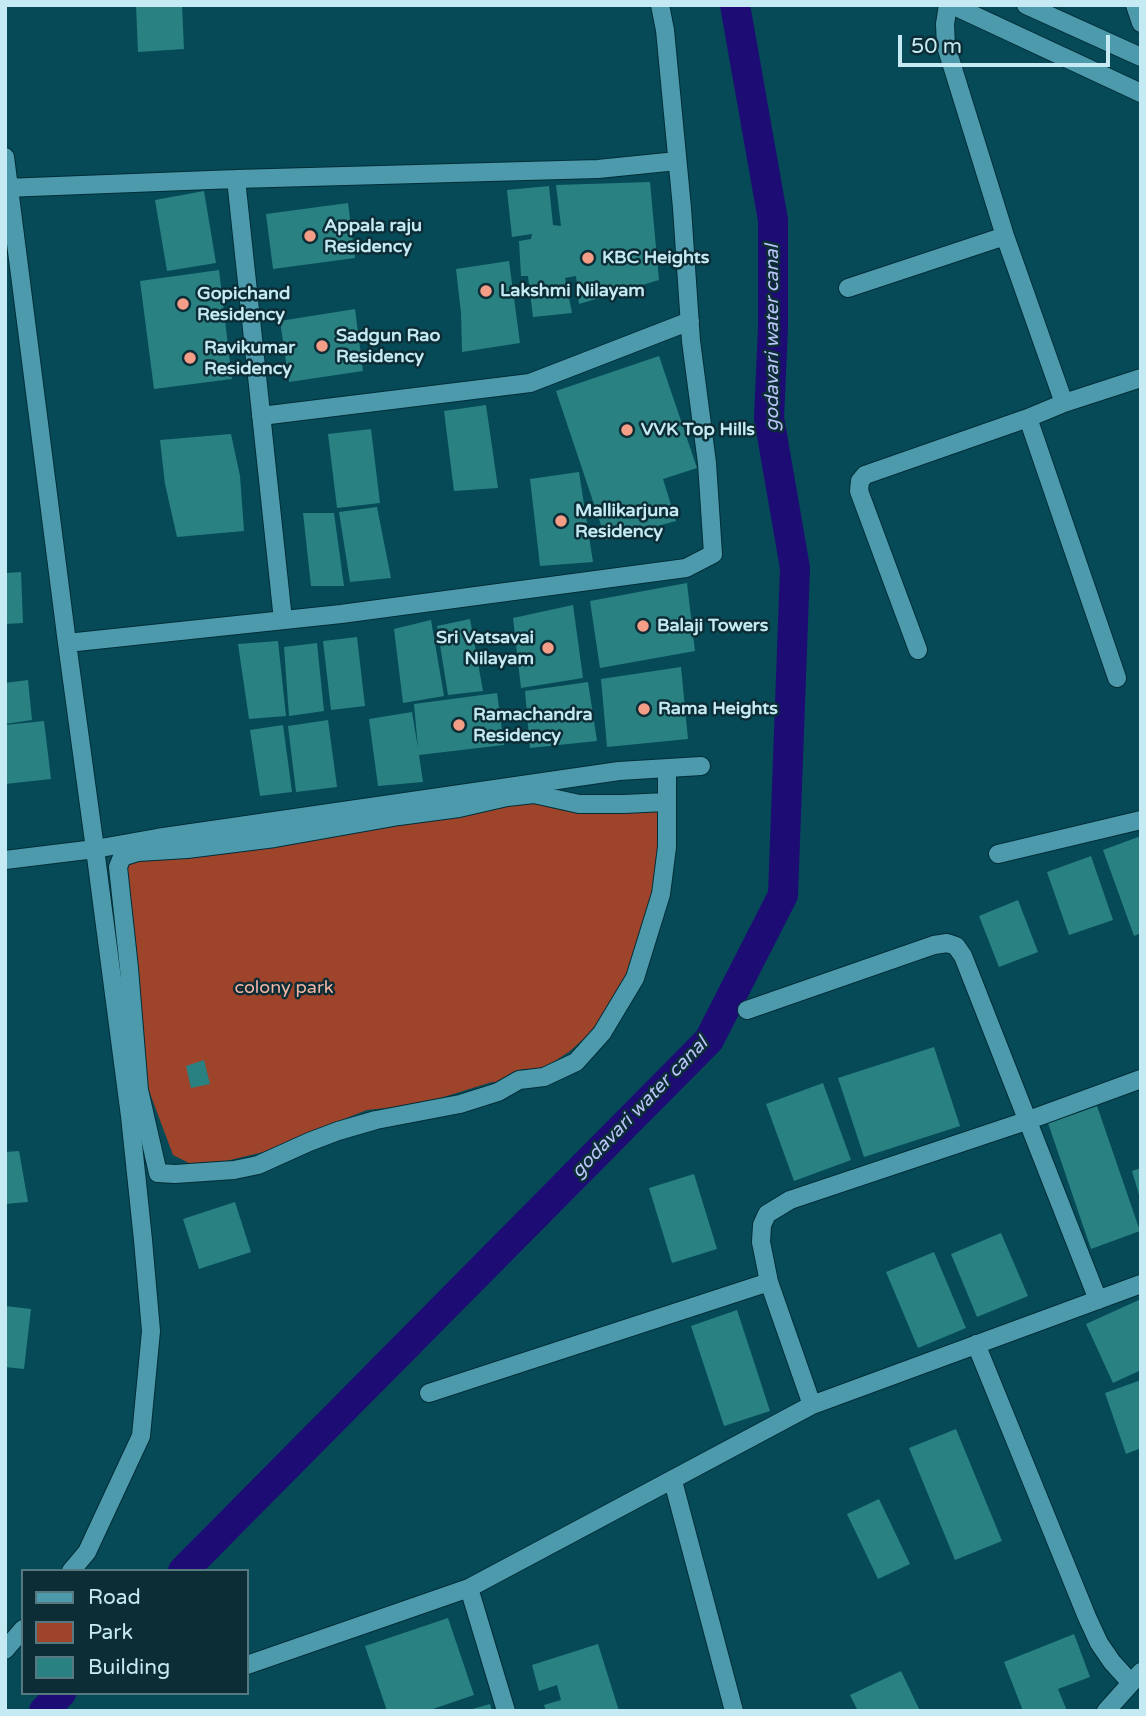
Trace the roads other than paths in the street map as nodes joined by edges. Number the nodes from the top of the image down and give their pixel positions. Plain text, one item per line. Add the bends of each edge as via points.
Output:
1 (660, 5) edge
2 (950, 5) edge
3 (1026, 5) edge
4 (1135, 5) edge
5 (1141, 23) edge
6 (1141, 57) edge
7 (1139, 92) edge
8 (5, 157) edge
9 (677, 161) junction
10 (236, 179) junction
11 (7, 188) edge
12 (1005, 236) junction
13 (848, 288) dead end
14 (690, 321) junction
15 (1141, 378) edge
16 (1064, 403) junction
17 (261, 416) junction
18 (1028, 418) junction
19 (283, 620) junction
20 (67, 643) junction
21 (918, 650) dead end
22 (1117, 678) dead end
23 (701, 766) dead end
24 (667, 769) junction
25 (666, 802) junction
26 (1141, 820) edge
27 (95, 849) junction
28 (998, 854) dead end
29 (5, 860) edge
30 (747, 1010) dead end
31 (1141, 1079) edge
32 (1029, 1120) junction
33 (769, 1282) junction
34 (1141, 1284) edge
35 (1098, 1300) junction
36 (976, 1344) junction
37 (429, 1393) dead end
38 (812, 1405) junction
39 (673, 1481) junction
40 (73, 1569) edge
41 (469, 1588) junction
42 (21, 1631) edge
43 (5, 1650) edge
44 (248, 1665) edge
45 (1136, 1677) edge
46 (506, 1711) edge
47 (734, 1711) edge
48 (1107, 1711) edge

1 - 9 street
2 - 7 street
2 - 12 street via 946,46
3 - 6 street
4 - 5 street
8 - 11 street
9 - 10 street via 598,169
9 - 14 street
10 - 11 street
10 - 17 street
11 - 20 street
12 - 13 street
12 - 16 street
14 - 17 street via 530,383
14 - 19 street via 713,554 686,568
15 - 16 street
16 - 18 street
17 - 19 street
18 - 21 street via 865,475 860,481 859,491
18 - 22 street
19 - 20 street
20 - 27 street
23 - 24 street
24 - 25 street
24 - 27 street via 619,771
25 - 25 street via 579,804 534,794 275,838 121,857 118,867 139,1090 158,1173 258,1165 338,1131 460,1104 576,1062 602,1033 635,978 661,894
26 - 28 street
27 - 29 street
27 - 40 street via 130,1116 151,1331 141,1436 87,1552
30 - 32 street via 934,945 956,946
31 - 32 street
32 - 33 street via 790,1200 767,1214 761,1242
32 - 35 street
33 - 37 street
33 - 38 street
34 - 35 street
35 - 36 street
36 - 38 street
36 - 45 street via 1099,1643 1112,1662
38 - 39 street
39 - 41 street
39 - 47 street
41 - 44 street
41 - 46 street
42 - 43 street
45 - 48 street

